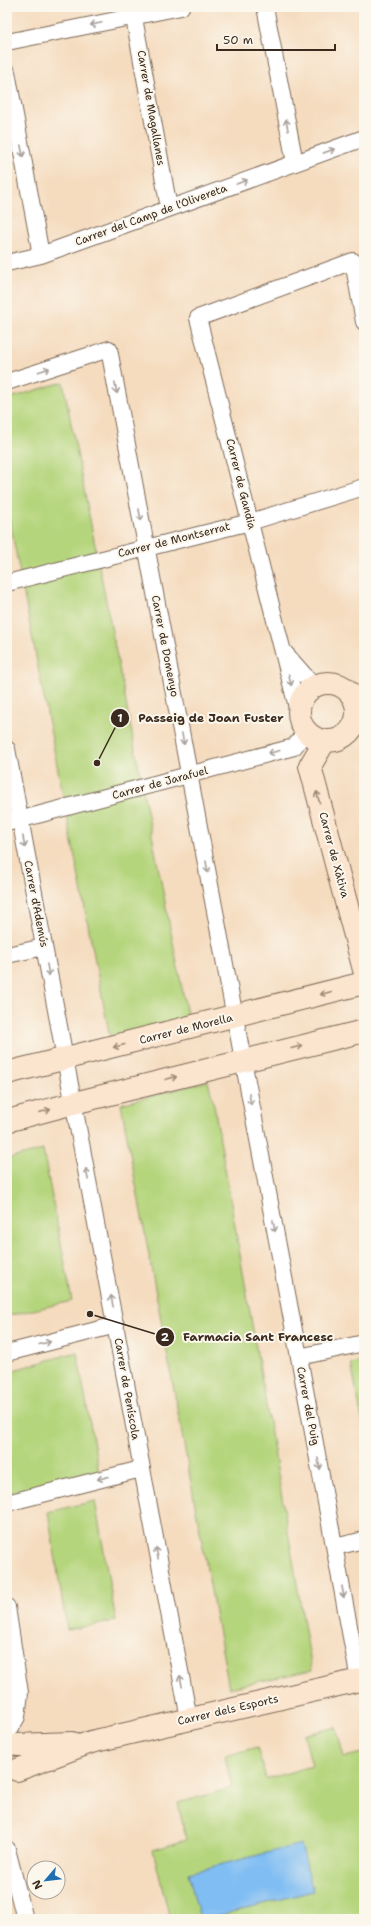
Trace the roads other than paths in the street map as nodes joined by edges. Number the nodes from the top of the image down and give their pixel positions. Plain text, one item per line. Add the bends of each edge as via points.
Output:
1 (181, 7) edge
2 (265, 7) edge
3 (133, 12) edge
4 (7, 42) edge
5 (7, 72) edge
6 (364, 138) edge
7 (295, 163) junction
8 (169, 208) junction
9 (41, 255) junction
10 (7, 263) edge
11 (364, 322) edge
12 (7, 382) edge
13 (364, 488) edge
14 (250, 522) junction
15 (146, 547) junction
16 (7, 583) edge
17 (282, 650) junction
18 (313, 685) junction
19 (298, 711) junction
20 (361, 712) edge
21 (364, 736) edge
22 (324, 737) junction
23 (7, 749) edge
24 (190, 775) junction
25 (14, 822) edge
26 (44, 947) junction
27 (7, 955) edge
28 (364, 970) edge
29 (364, 983) edge
30 (234, 1017) junction
31 (364, 1031) edge
32 (65, 1059) junction
33 (242, 1060) junction
34 (7, 1073) edge
35 (74, 1103) junction
36 (7, 1121) edge
37 (116, 1325) junction
38 (364, 1343) edge
39 (7, 1352) edge
40 (299, 1357) junction
41 (141, 1469) junction
42 (7, 1503) edge
43 (364, 1540) edge
44 (335, 1547) junction
45 (7, 1607) edge
46 (361, 1680) edge
47 (188, 1719) junction
48 (10, 1738) edge
49 (91, 1742) junction
50 (12, 1775) edge
51 (7, 1849) edge
52 (25, 1919) edge

1 - 3 street
7 -> 2 street
3 -> 4 street
3 - 8 street, Carrer de Magallanes
5 -> 9 street
7 -> 6 street, Carrer del Camp de l'Olivereta
8 -> 7 street, Carrer del Camp de l'Olivereta
8 - 9 street, Carrer del Camp de l'Olivereta
9 - 10 street, Carrer del Camp de l'Olivereta
11 - 14 street, Carrer de Gandia via 353,261 198,318
12 -> 15 street, Carrer de Domenyo via 108,349
13 - 14 street, Carrer de Montserrat
14 - 15 street, Carrer de Montserrat
14 - 17 street, Carrer de Gandia
15 - 16 street, Carrer de Montserrat
15 -> 24 street, Carrer de Domenyo
17 - 18 street, Carrer de Gandia
17 -> 19 street, Carrer de Gandia
18 - 19 street via 302,696
18 - 20 street via 333,682 351,692
19 - 22 street
20 - 22 street via 354,727
21 - 22 street
22 -> 24 street, Carrer de Jarafuel
28 -> 22 street, Carrer de Xàtiva via 310,766
23 - 25 street, Carrer d'Ademús
24 - 25 street, Carrer de Jarafuel
24 -> 30 street, Carrer de Domenyo
25 -> 26 street, Carrer d'Ademús
26 - 27 street
26 -> 32 street, Carrer d'Ademús
29 -> 30 street, Carrer de Morella
30 -> 32 street, Carrer de Morella
30 - 33 street, Carrer de Domenyo
33 -> 31 street
32 - 34 street, Carrer de Morella
32 - 35 street, Carrer de Peníscola
35 -> 33 street
33 -> 40 street, Carrer del Puig
36 -> 35 street
37 -> 35 street, Carrer de Peníscola
39 -> 37 street
37 - 41 street, Carrer de Peníscola
38 - 40 street
40 -> 44 street, Carrer del Puig
41 -> 42 street
47 -> 41 street, Carrer de Peníscola
43 - 44 street
44 -> 46 street, Carrer del Puig
45 - 48 street via 20,1693 17,1717
46 - 47 street, Carrer dels Esports
47 - 49 street, Carrer dels Esports
48 - 49 street, Carrer dels Esports
48 - 50 street via 20,1761
49 - 50 street, Carrer dels Esports
51 - 52 street

